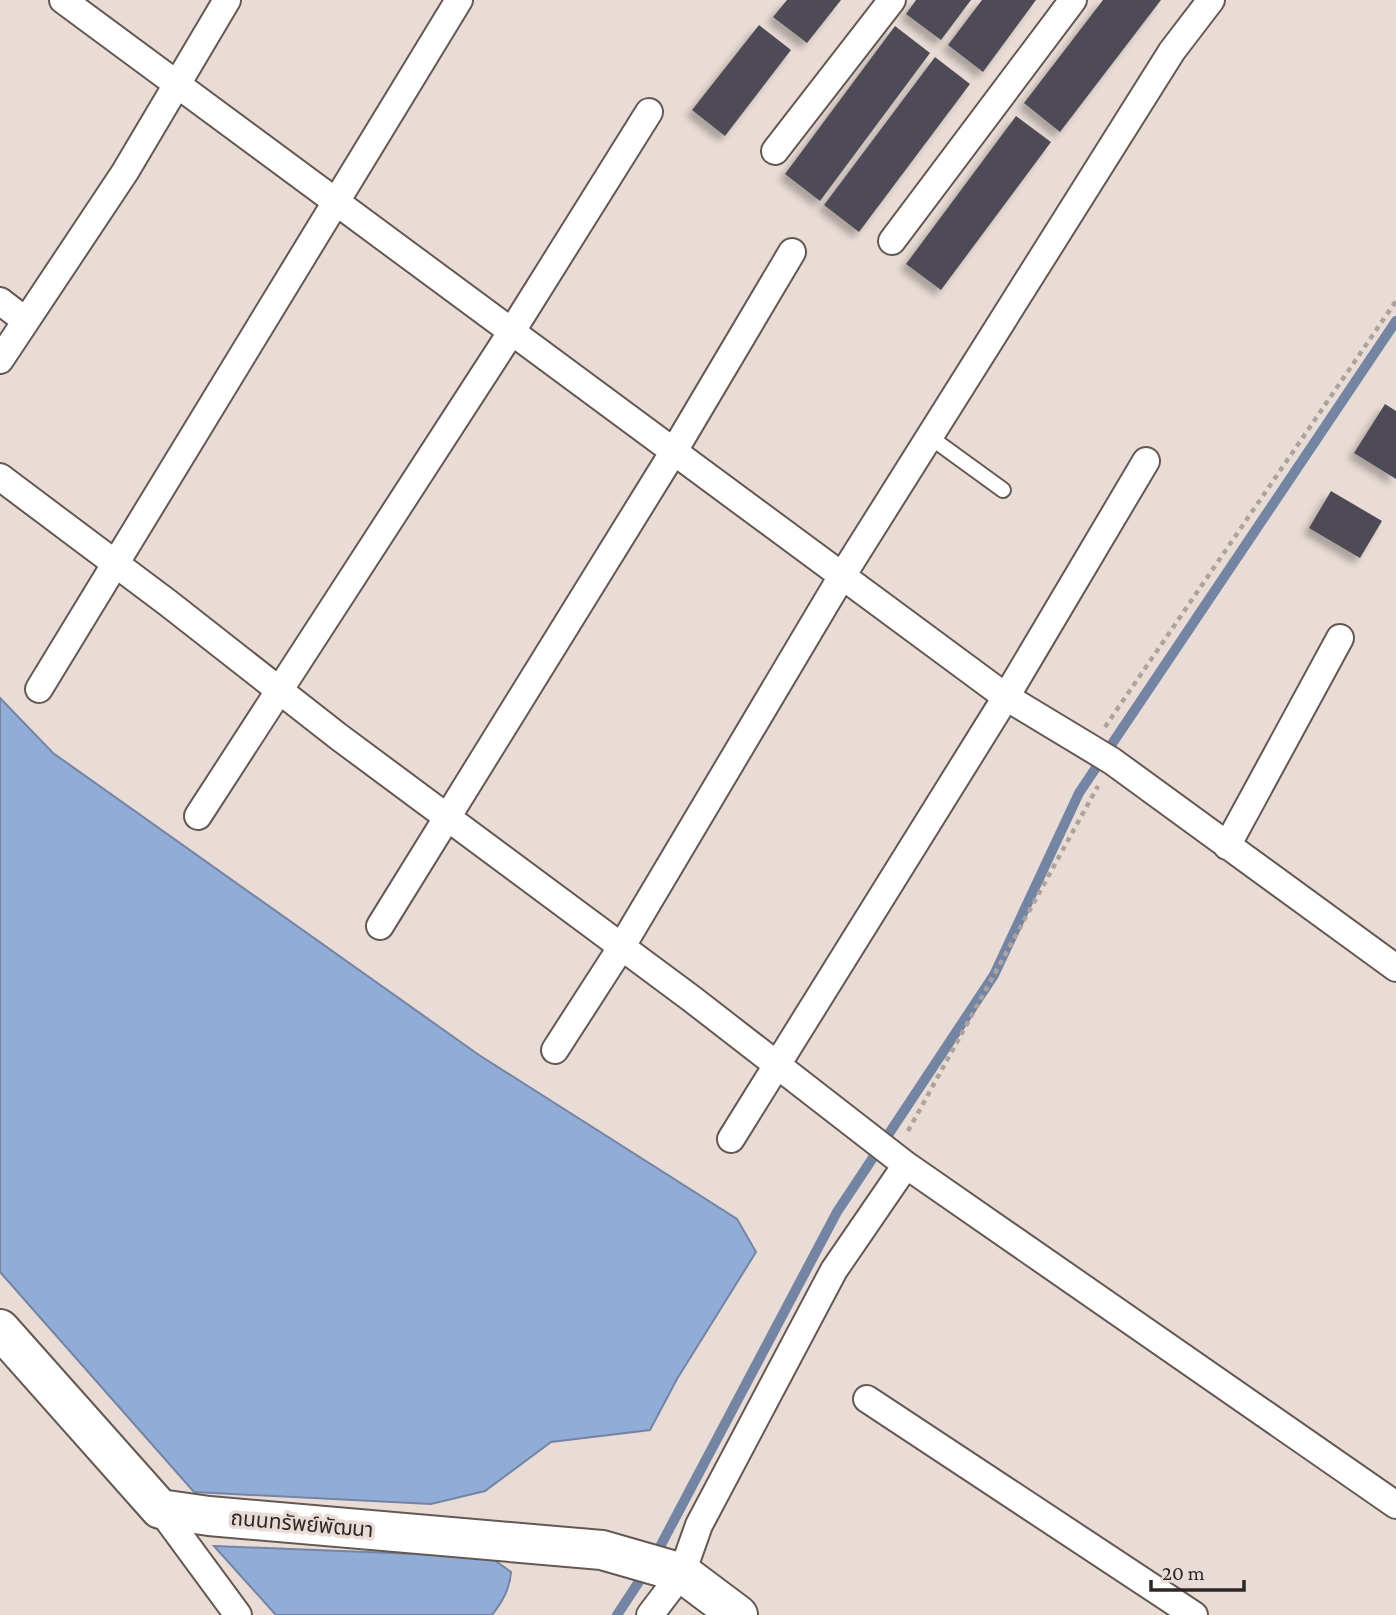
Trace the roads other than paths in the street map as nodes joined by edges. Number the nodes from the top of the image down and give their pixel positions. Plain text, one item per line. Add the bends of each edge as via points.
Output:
1 (63, 0) edge
2 (227, 0) edge
3 (459, 0) edge
4 (892, 0) edge
5 (1073, 0) edge
6 (1211, 0) edge
7 (178, 84) junction
8 (649, 112) dead end
9 (775, 151) dead end
10 (338, 202) junction
11 (892, 241) dead end
12 (793, 251) dead end
13 (0, 301) edge
14 (26, 321) junction
15 (512, 331) junction
16 (0, 360) edge
17 (930, 437) junction
18 (674, 451) junction
19 (1146, 461) dead end
20 (0, 477) edge
21 (1003, 490) dead end
22 (117, 565) junction
23 (842, 576) junction
24 (1340, 638) dead end
25 (39, 689) dead end
26 (279, 691) junction
27 (1006, 697) junction
28 (198, 816) dead end
29 (448, 818) junction
30 (1227, 846) junction
31 (380, 926) dead end
32 (622, 946) junction
33 (1393, 961) edge
34 (555, 1050) dead end
35 (778, 1066) junction
36 (731, 1139) dead end
37 (890, 1152) junction
38 (0, 1329) edge
39 (867, 1399) dead end
40 (1396, 1505) edge
41 (160, 1509) junction
42 (682, 1573) junction
43 (238, 1615) edge
44 (650, 1615) edge
45 (737, 1615) edge
46 (1194, 1615) edge

1 - 7 street
2 - 7 street
3 - 10 street
4 - 9 street
5 - 11 street
6 - 17 street via 1172,51
7 - 10 street
7 - 14 street
8 - 15 street
10 - 15 street
10 - 22 street
12 - 18 street
13 - 14 street
14 - 16 street
15 - 18 street
15 - 26 street
17 - 21 lane
17 - 23 street
18 - 23 street
18 - 29 street
19 - 27 street
20 - 22 street
22 - 25 street
22 - 26 street
23 - 27 street
23 - 32 street
24 - 30 street
26 - 28 street
26 - 29 street
27 - 30 street via 1101,755
27 - 35 street
29 - 31 street
29 - 32 street
30 - 33 street
32 - 34 street
32 - 35 street
35 - 36 street
35 - 37 street
37 - 40 street
37 - 42 street via 834,1270 699,1525
38 - 41 street
39 - 46 street
41 - 42 street, ถนนทรัพย์พัฒนา via 602,1550
41 - 43 street
42 - 44 street
42 - 45 street

